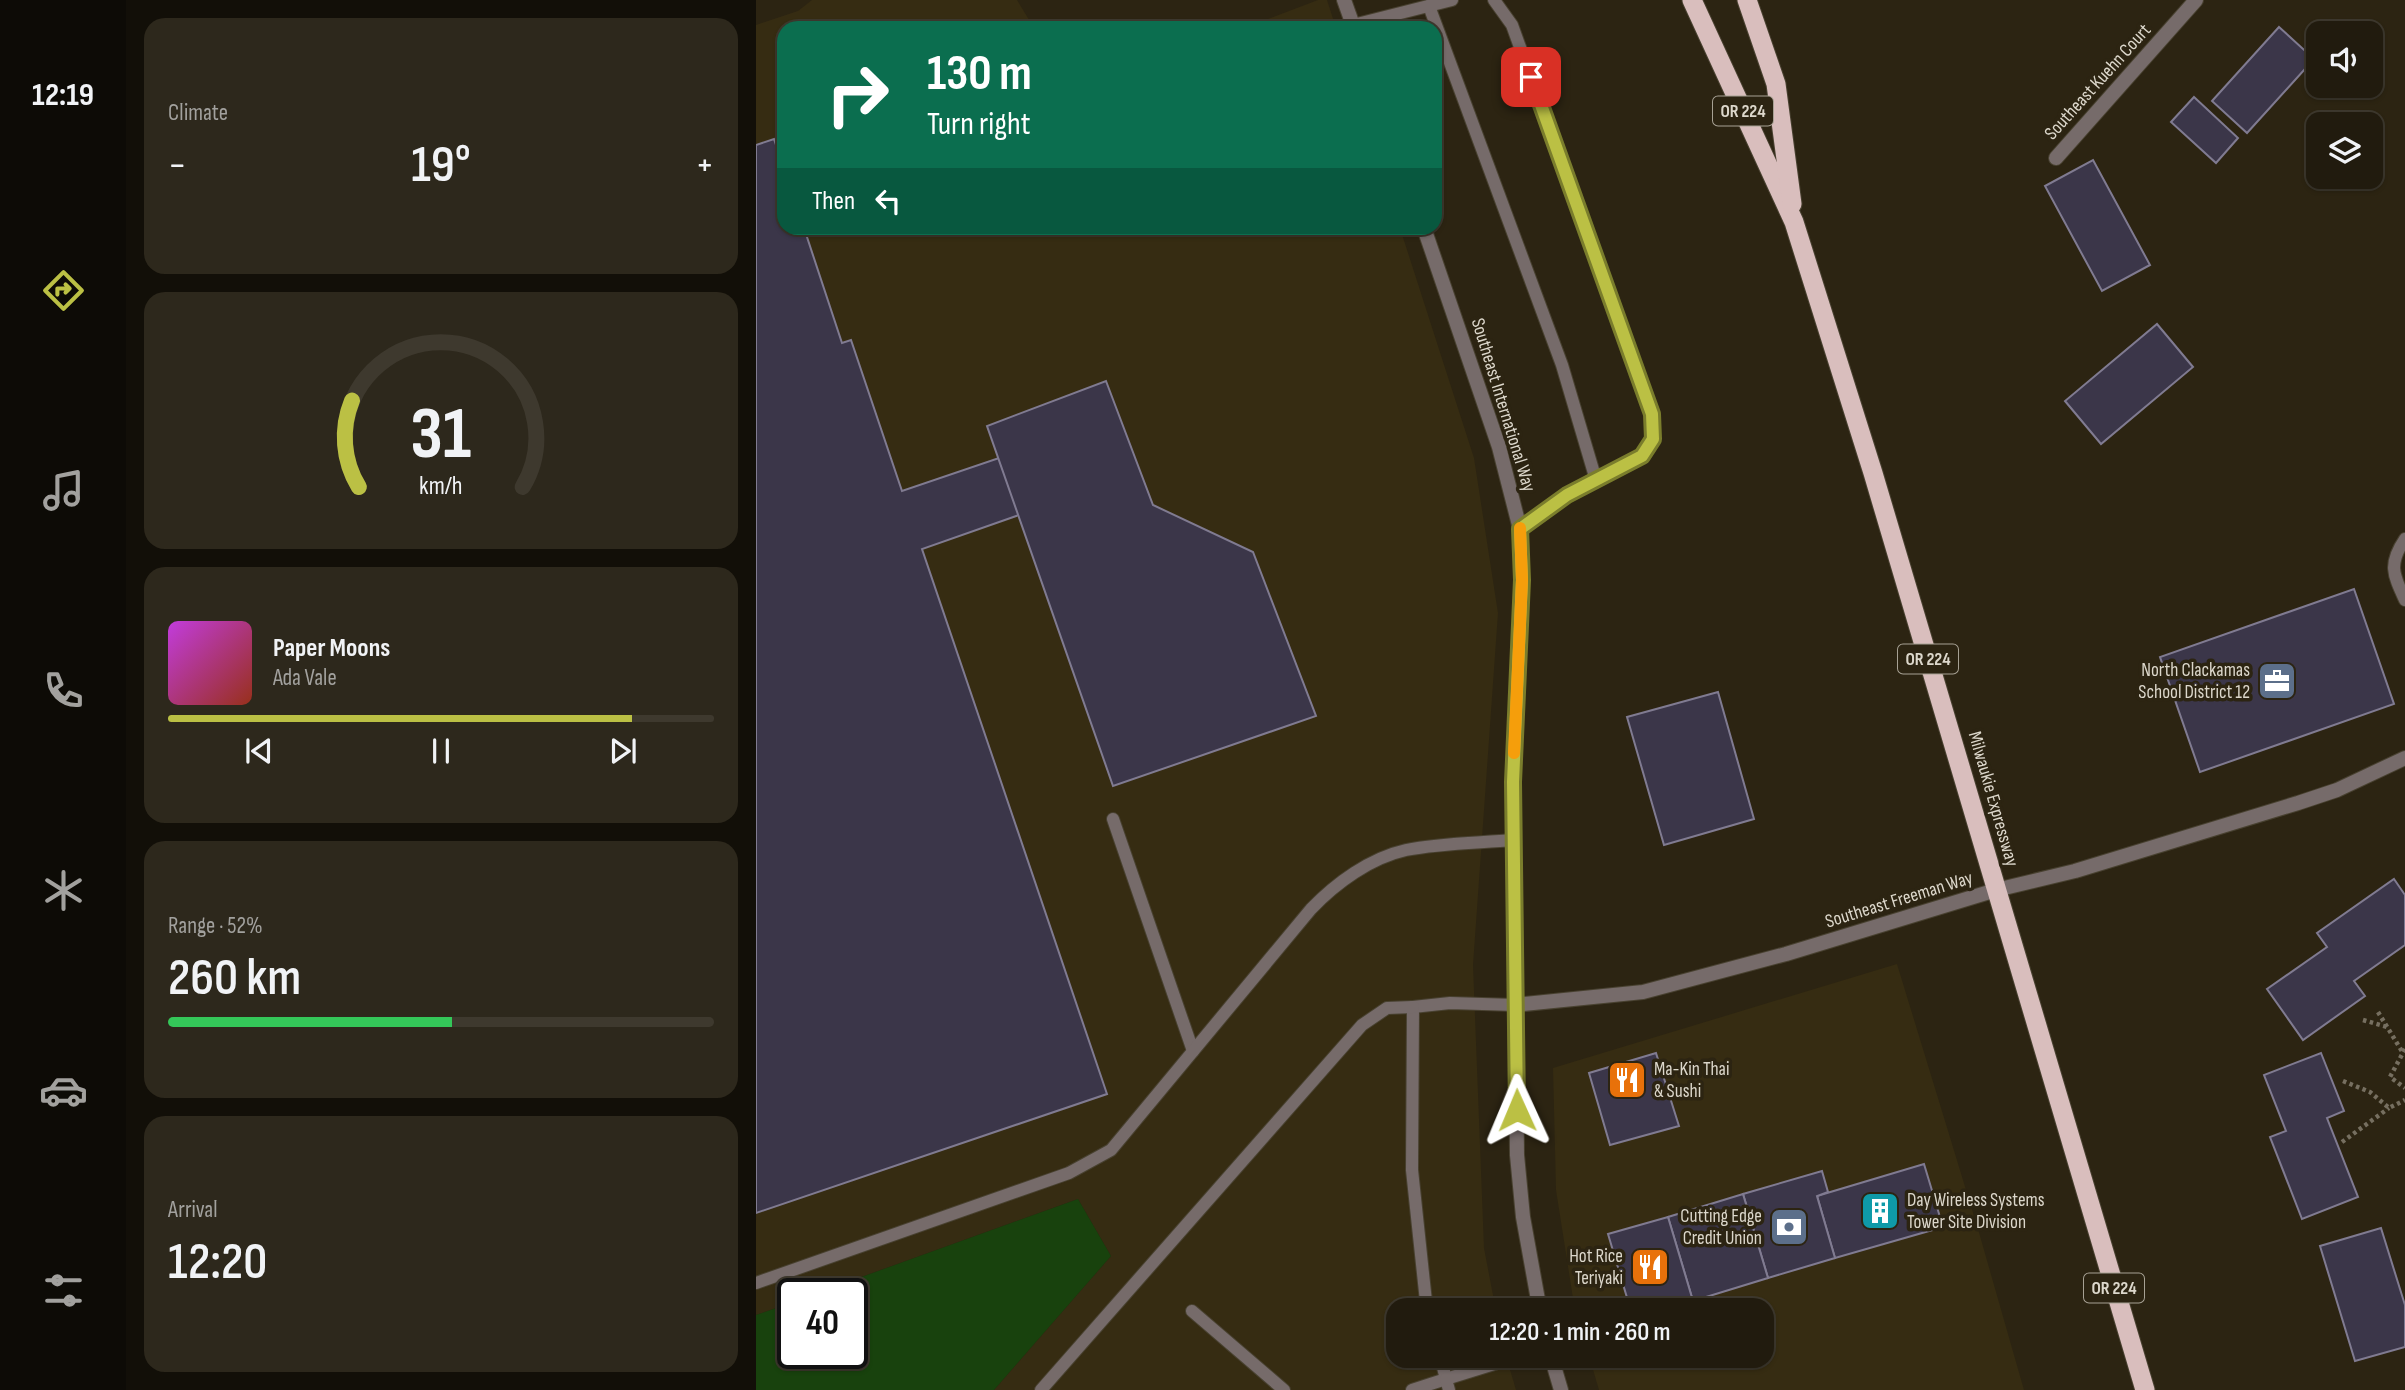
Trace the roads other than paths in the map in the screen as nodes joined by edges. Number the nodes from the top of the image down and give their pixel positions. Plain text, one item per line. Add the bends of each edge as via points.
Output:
1 (1344, 0) edge
2 (1452, 0) edge
3 (1494, 0) edge
4 (1692, 0) edge
5 (1747, 0) edge
6 (1762, 0) edge
7 (2196, 0) edge
8 (1429, 6) junction
9 (1351, 21) edge
10 (1375, 21) edge
11 (1435, 21) edge
12 (1442, 41) edge
13 (1776, 84) junction
14 (2056, 158) dead end
15 (1794, 222) junction
16 (1426, 235) edge
17 (1596, 480) junction
18 (1520, 529) junction
19 (2405, 539) edge
20 (2405, 600) edge
21 (2405, 758) edge
22 (1113, 819) dead end
23 (1513, 840) junction
24 (1996, 890) junction
25 (1515, 1005) junction
26 (1413, 1007) junction
27 (1193, 1051) junction
28 (756, 1283) edge
29 (1426, 1298) edge
30 (1537, 1298) edge
31 (1192, 1311) dead end
32 (1443, 1368) edge
33 (1490, 1368) edge
34 (1555, 1368) edge
35 (1448, 1385) edge
36 (1041, 1390) edge
37 (1284, 1390) edge
38 (1412, 1390) edge
39 (1561, 1390) edge
40 (2145, 1390) edge

1 - 9 street
2 - 8 lane
3 - 17 lane via 1512,25 1652,414 1653,439 1642,456
4 - 15 highway, Milwaukie Expressway / OR 224
5 - 13 highway, Milwaukie Expressway / OR 224
6 - 13 highway
7 - 14 street, Southeast Kuehn Court
8 - 10 lane
8 - 11 lane
12 - 17 lane via 1562,365
13 - 15 highway, Milwaukie Expressway / OR 224
15 - 24 highway, Milwaukie Expressway / OR 224
16 - 18 street, Southeast International Way via 1499,447
17 - 18 lane
18 - 23 street, Southeast International Way
19 - 20 lane via 2392,569
21 - 24 street, Southeast Freeman Way via 2298,803 2075,872
22 - 27 lane
23 - 25 street, Southeast International Way
23 - 27 lane via 1403,850 1330,889
24 - 25 street, Southeast Freeman Way via 1643,992
24 - 40 highway, Milwaukie Expressway / OR 224
25 - 26 lane
25 - 30 street, Southeast International Way via 1519,1180
26 - 29 lane via 1412,1170
26 - 36 lane via 1387,1008 1362,1025
27 - 28 lane via 1111,1150 1093,1162
31 - 37 lane
32 - 35 lane
33 - 35 lane
34 - 39 street
35 - 38 lane

